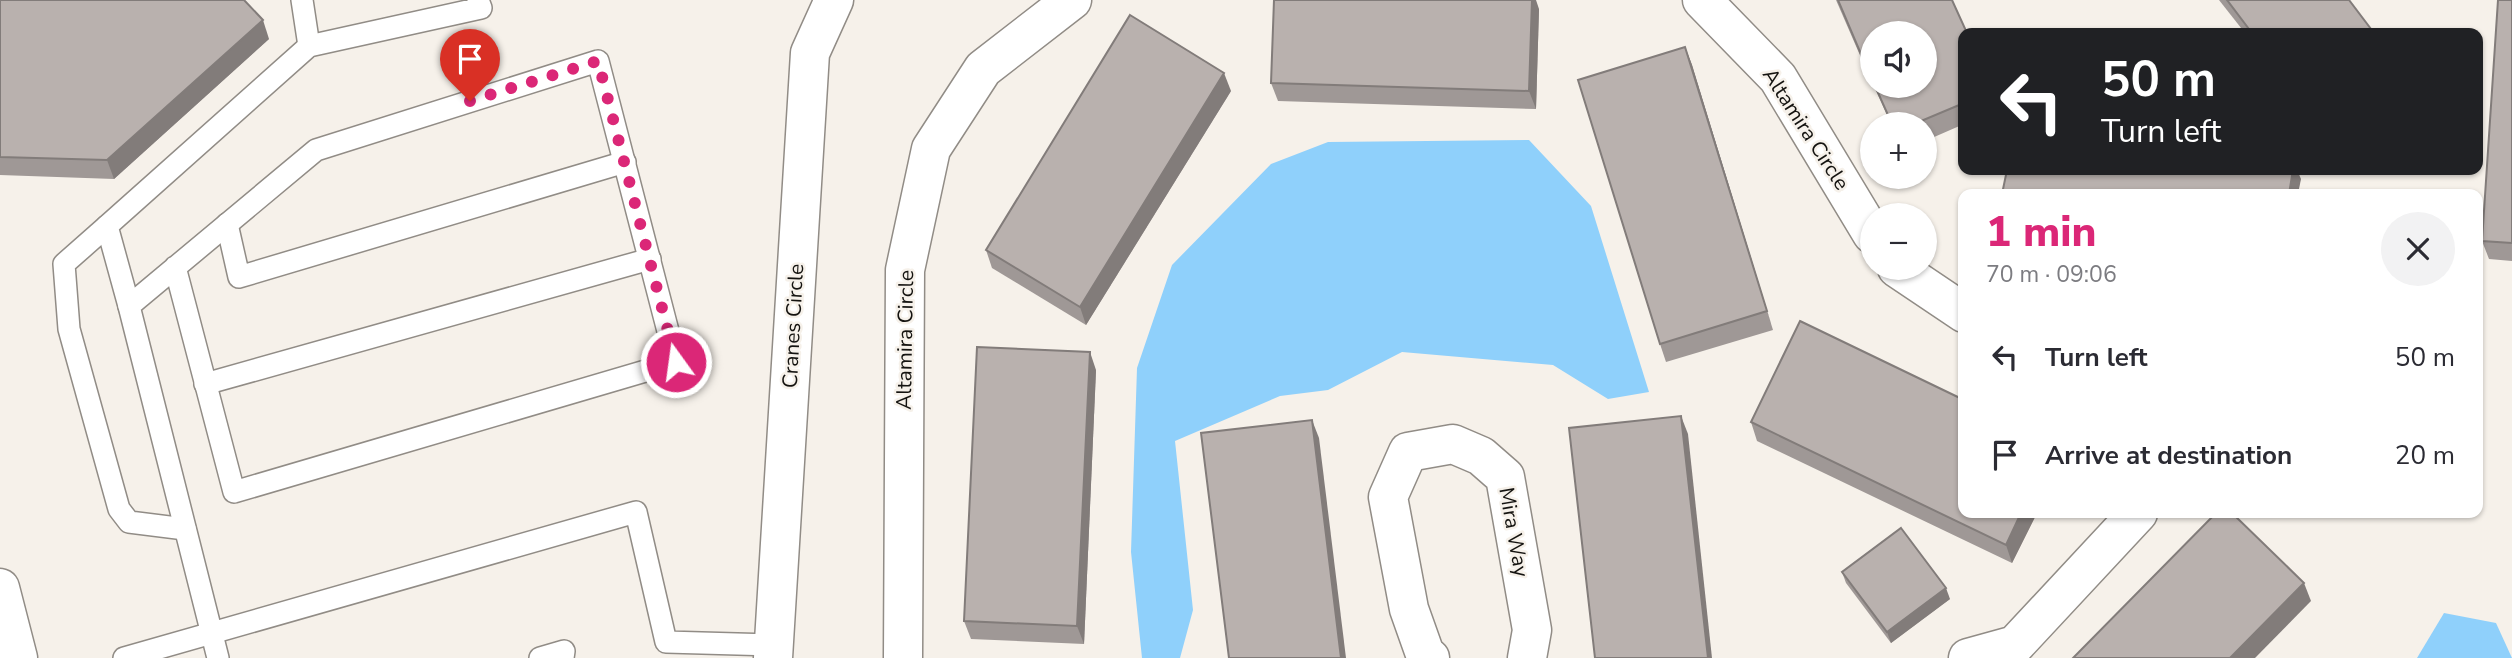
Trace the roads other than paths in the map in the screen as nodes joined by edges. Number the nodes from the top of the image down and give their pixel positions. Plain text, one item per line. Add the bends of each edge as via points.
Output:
1 (302, 0) edge
2 (478, 0) edge
3 (834, 0) edge
4 (1072, 0) edge
5 (1702, 0) edge
6 (309, 46) junction
7 (625, 163) junction
8 (1860, 214) edge
9 (227, 224) junction
10 (107, 226) junction
11 (650, 259) junction
12 (175, 267) junction
13 (1915, 280) edge
14 (128, 306) junction
15 (1958, 309) edge
16 (205, 384) junction
17 (2133, 518) edge
18 (184, 529) junction
19 (0, 588) edge
20 (210, 633) junction
21 (665, 650) edge
22 (773, 652) edge
23 (19, 658) edge
24 (124, 658) edge
25 (218, 658) edge
26 (540, 658) edge
27 (563, 658) edge
28 (904, 658) edge
29 (1430, 658) edge
30 (1527, 658) edge
31 (1968, 658) edge

1 - 6 lane
2 - 6 lane via 481,8
3 - 22 street, Cranes Circle via 810,52
4 - 28 street, Altamira Circle via 983,69 931,149 905,270
5 - 8 street, Altamira Circle via 1778,78
6 - 10 lane
7 - 9 lane via 239,277
7 - 9 lane via 598,61 316,150
7 - 11 lane
9 - 12 lane
10 - 14 lane
10 - 18 lane via 64,264 69,329 119,509 129,522
11 - 16 lane
11 - 16 lane via 676,362 234,492
12 - 14 lane
12 - 16 lane
13 - 15 street
14 - 18 lane
17 - 31 street via 2015,645
18 - 20 lane
19 - 23 street
20 - 21 lane via 636,512
20 - 24 lane
20 - 25 lane
21 - 22 lane
26 - 27 lane via 564,651
29 - 30 street, Mira Way via 1424,654 1409,609 1388,497 1408,452 1453,444 1481,456 1505,477 1532,630

